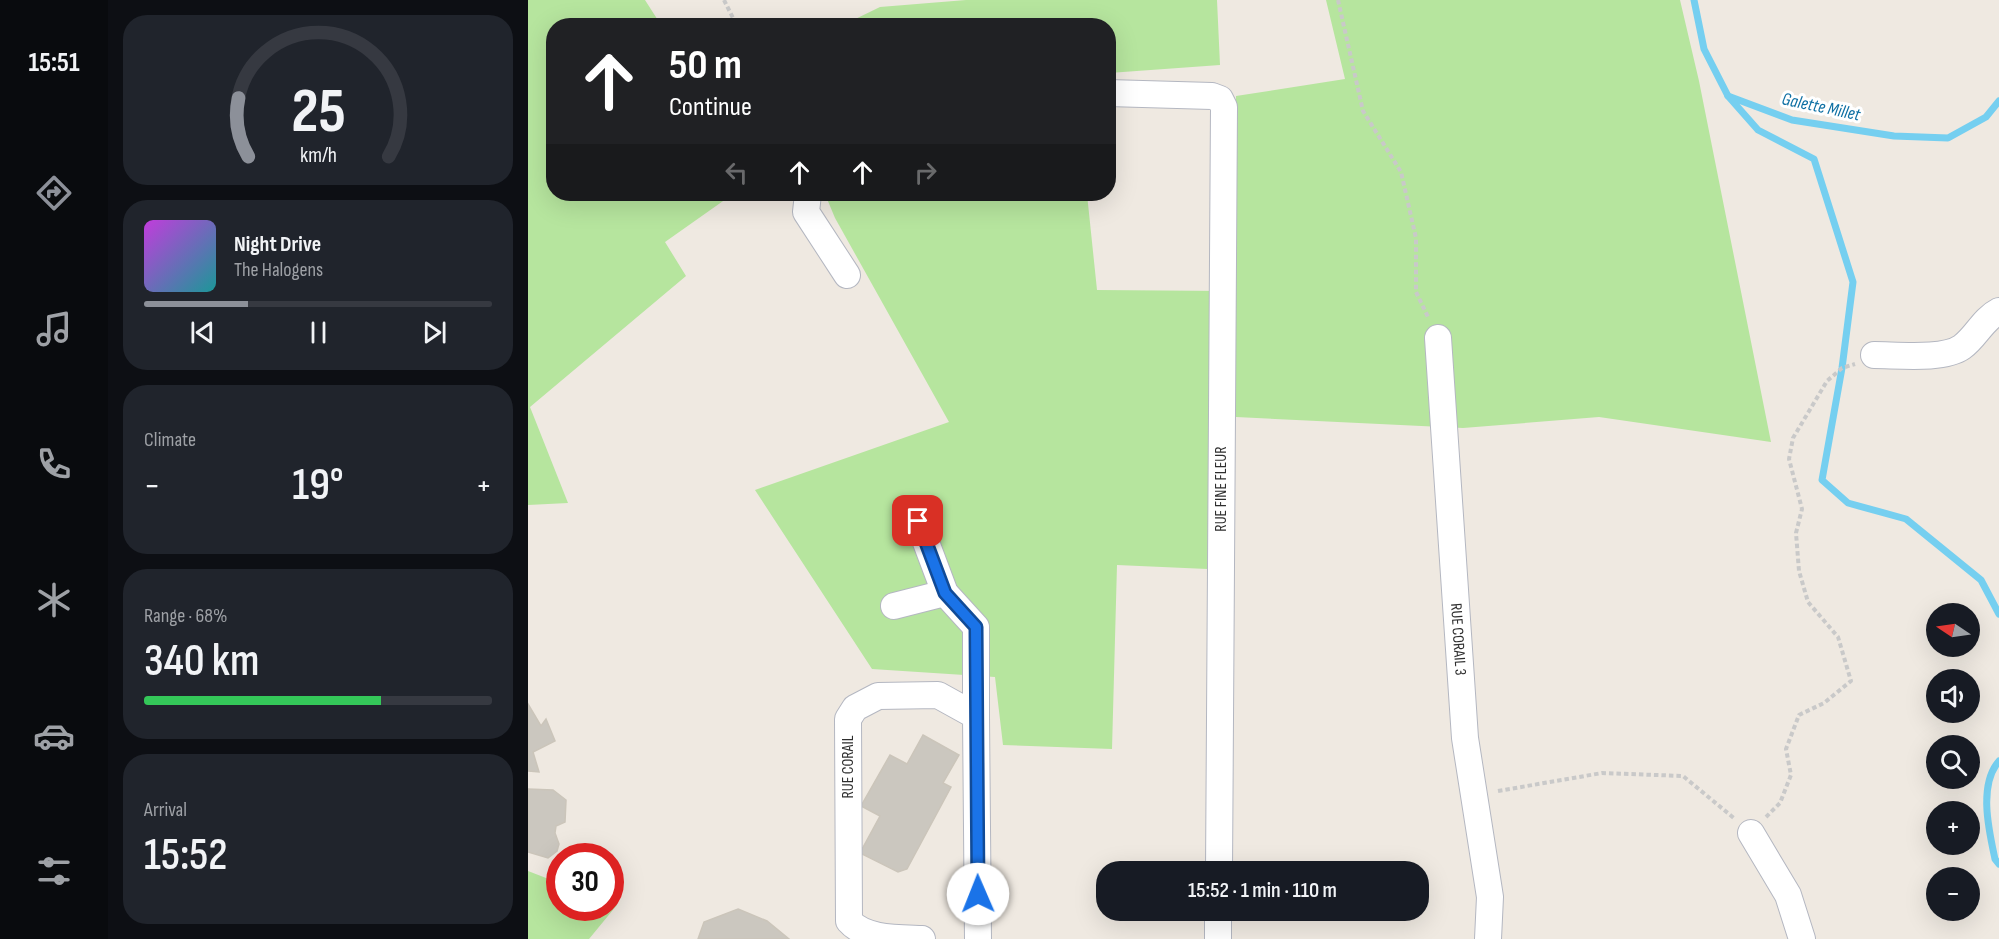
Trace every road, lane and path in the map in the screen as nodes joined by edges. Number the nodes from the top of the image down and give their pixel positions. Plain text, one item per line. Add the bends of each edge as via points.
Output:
1 (724, 0) edge
2 (1338, 0) edge
3 (733, 18) edge
4 (1116, 93) edge
5 (807, 201) edge
6 (847, 275) dead end
7 (1999, 311) edge
8 (1438, 338) joint
9 (1874, 355) joint
10 (918, 521) dead end
11 (945, 593) junction
12 (894, 606) dead end
13 (976, 716) junction
14 (1474, 795) junction
15 (1751, 833) junction
16 (1219, 861) edge
17 (1218, 921) edge
18 (921, 939) edge
19 (978, 939) edge
20 (1218, 939) edge
21 (1488, 939) edge
22 (1802, 939) edge

1 - 3 path
2 - 8 path via 1363,111 1401,172 1416,238 1416,292
4 - 16 street, RUE FINE FLEUR via 1212,96 1220,99 1224,107
5 - 6 street via 806,212
7 - 9 street via 1964,346 1950,354
8 - 14 street, RUE CORAIL 3 via 1465,738
9 - 15 path via 1842,368 1827,381 1793,438 1789,459 1802,509 1796,533 1799,571 1808,602 1838,637 1851,681 1824,703 1799,715 1786,749 1791,775 1780,803
10 - 11 street
11 - 12 street
11 - 13 street via 976,627
13 - 18 street, RUE CORAIL via 938,695 878,696 855,708 848,718 849,921 857,932 870,937
13 - 19 street
14 - 15 path via 1602,773 1683,776
14 - 21 street, RUE CORAIL 3 via 1490,897
15 - 22 street via 1788,895
17 - 20 street

